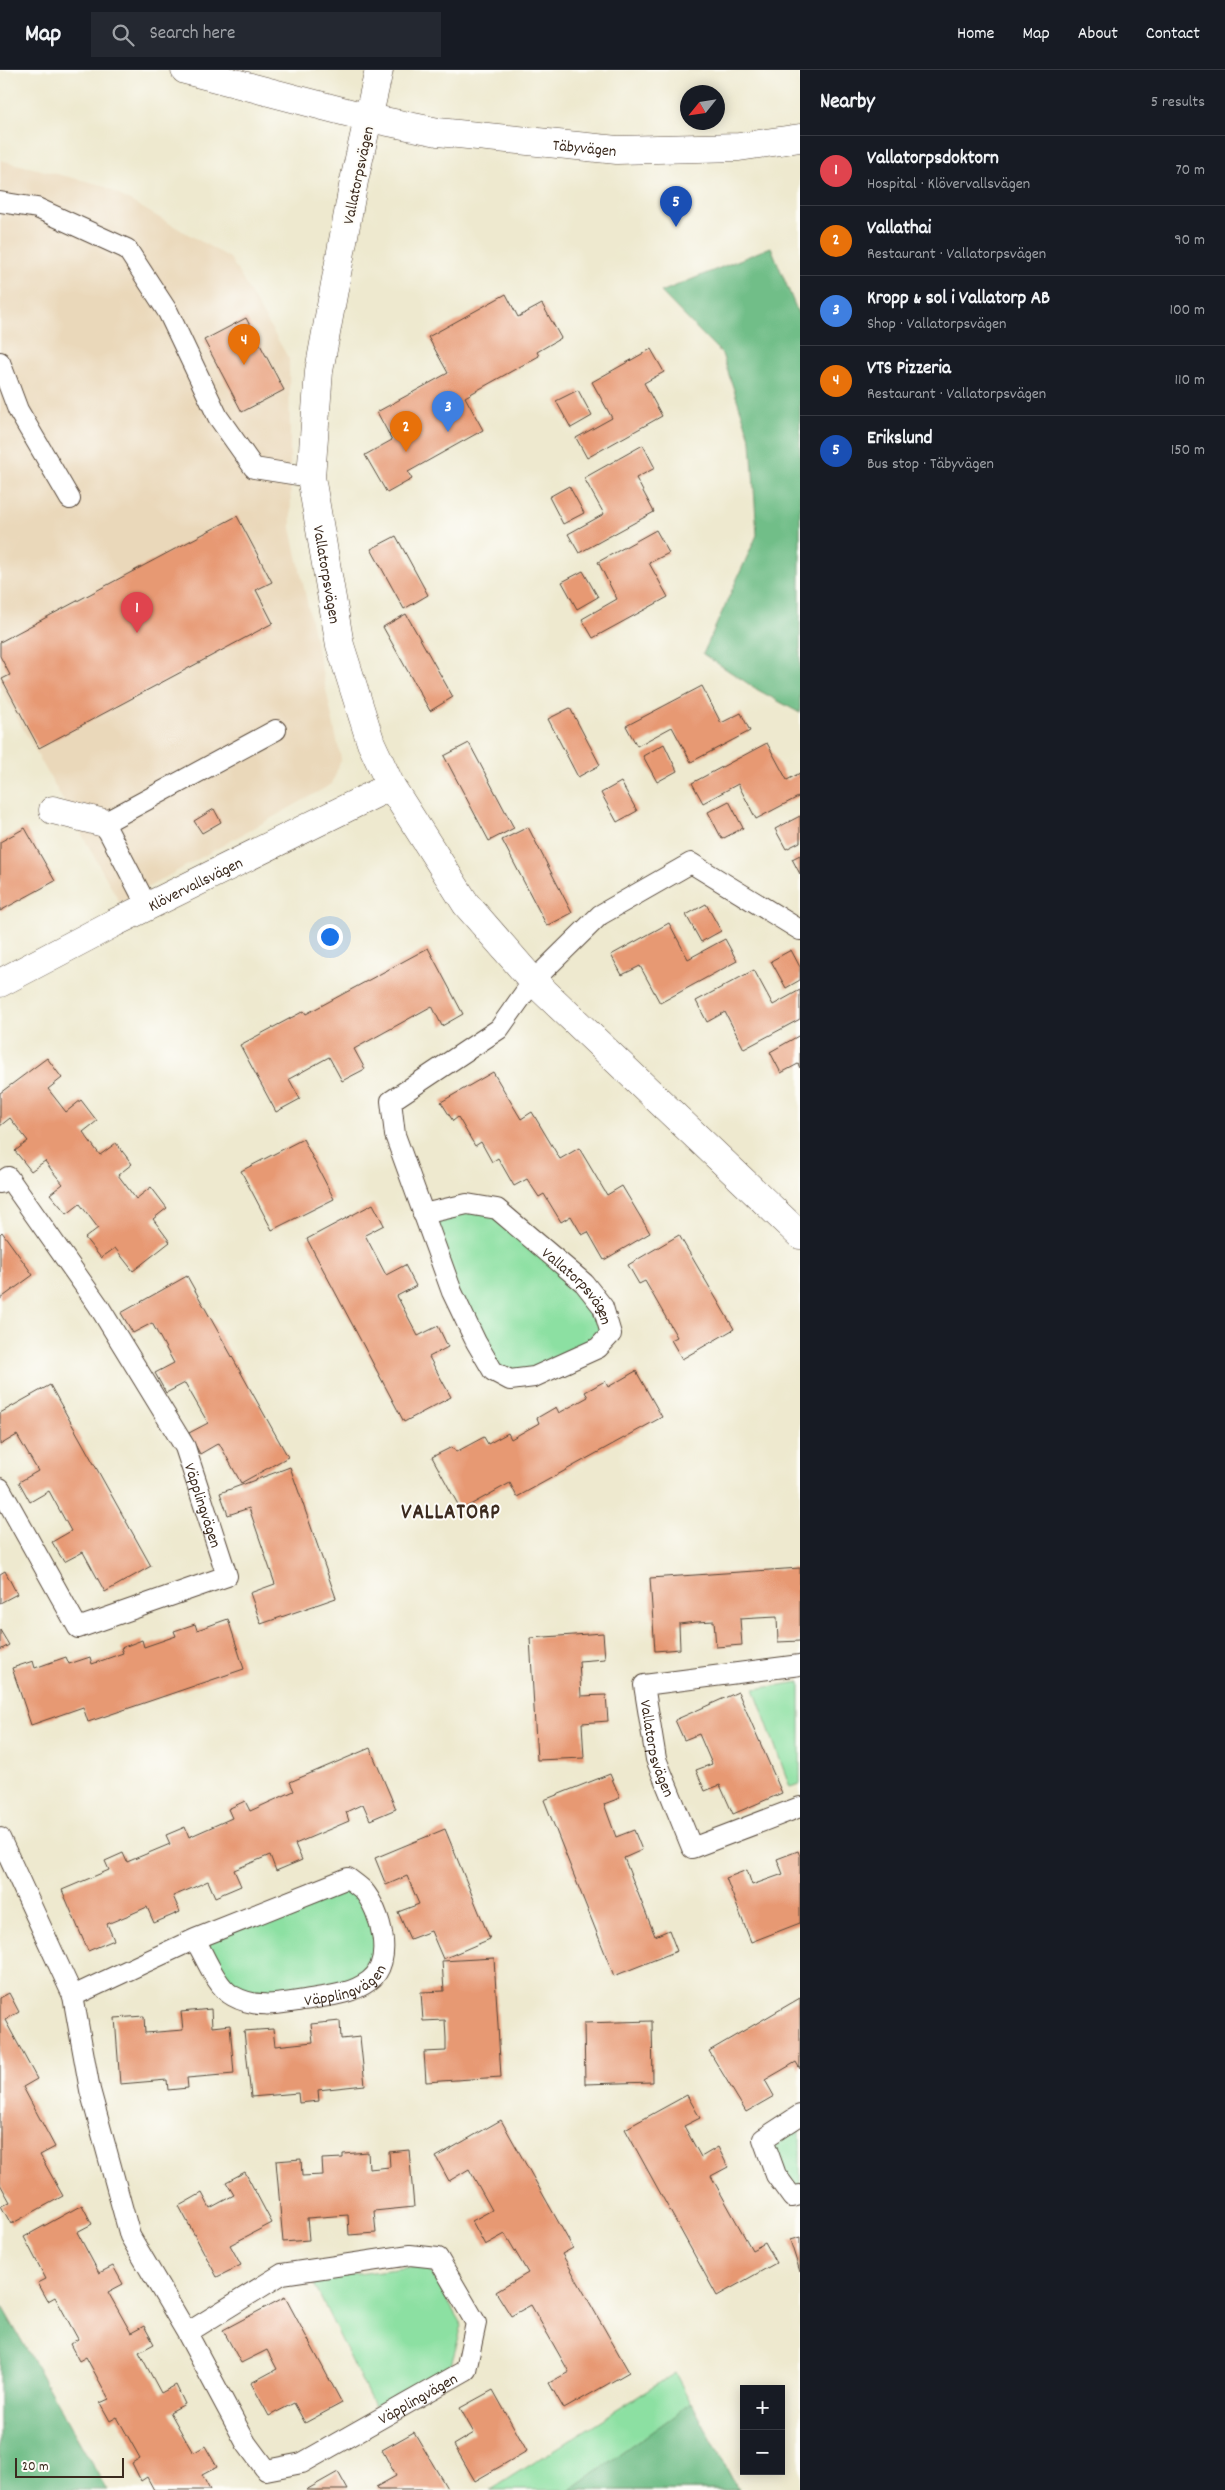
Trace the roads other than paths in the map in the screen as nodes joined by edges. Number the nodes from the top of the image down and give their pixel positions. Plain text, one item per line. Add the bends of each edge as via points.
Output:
1 (185, 70) edge
2 (380, 70) edge
3 (369, 118) junction
4 (800, 138) edge
5 (0, 202) edge
6 (0, 362) edge
7 (311, 477) junction
8 (70, 499) dead end
9 (276, 730) dead end
10 (390, 786) junction
11 (53, 810) dead end
12 (104, 823) junction
13 (146, 906) junction
14 (800, 930) edge
15 (534, 981) junction
16 (0, 983) edge
17 (0, 1183) edge
18 (423, 1214) junction
19 (800, 1235) edge
20 (0, 1488) edge
21 (800, 1665) edge
22 (800, 1807) edge
23 (0, 1838) edge
24 (195, 1939) junction
25 (73, 1996) junction
26 (800, 2115) edge
27 (800, 2195) edge
28 (188, 2334) junction

1 - 3 street, Täbyvägen
2 - 3 street
3 - 4 street, Täbyvägen via 438,132 617,150 739,147
3 - 7 street, Vallatorpsvägen via 354,181 319,371
5 - 7 lane via 37,208 128,249 168,312 218,417 254,468
6 - 8 lane via 18,410
7 - 10 street, Vallatorpsvägen via 340,645 370,742
9 - 12 lane
10 - 13 street, Klövervallsvägen
10 - 15 street, Vallatorpsvägen via 466,904
11 - 12 street
12 - 13 lane
13 - 16 street, Klövervallsvägen
14 - 15 lane, Vallatorpsvägen via 691,863 600,915
15 - 18 lane, Vallatorpsvägen via 499,1029 391,1100 394,1135
15 - 19 street, Vallatorpsvägen
17 - 20 lane, Väpplingvägen via 8,1177 98,1305 185,1447 227,1576 78,1628
18 - 18 lane, Vallatorpsvägen via 452,1292 493,1371 510,1380 534,1377 598,1348 611,1334 603,1307 584,1283 497,1209 466,1204
21 - 22 lane, Vallatorpsvägen via 644,1685 656,1759 692,1848
23 - 25 lane, Väpplingvägen
24 - 24 lane, Väpplingvägen via 218,1980 232,1996 265,2006 347,1992 370,1980 383,1962 384,1944 378,1917 364,1891 348,1878
24 - 25 lane, Väpplingvägen
25 - 28 lane, Väpplingvägen via 90,2090 130,2236
26 - 27 lane via 763,2139 776,2174 792,2196
28 - 28 lane, Väpplingvägen via 282,2274 410,2256 438,2258 476,2323 466,2370 302,2463 266,2470 246,2443

